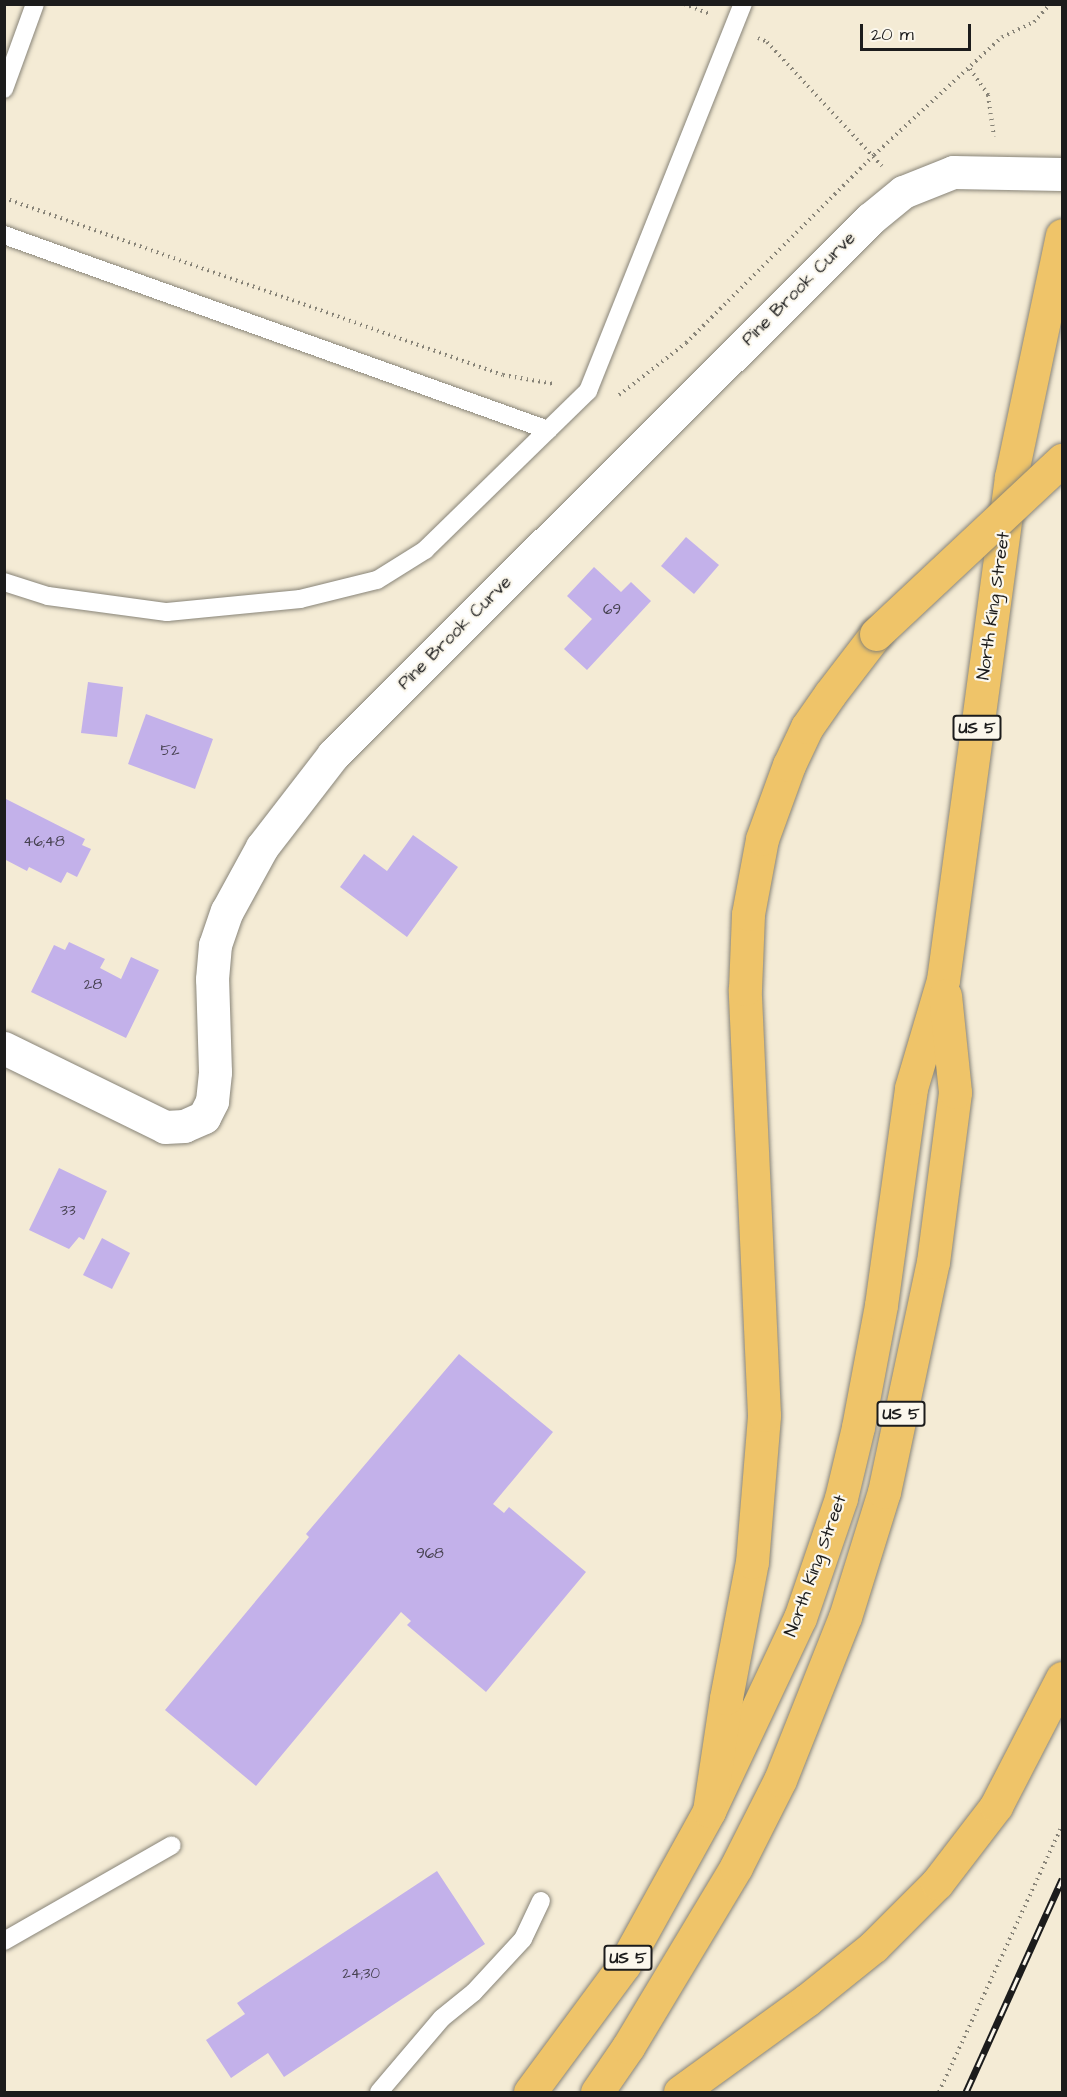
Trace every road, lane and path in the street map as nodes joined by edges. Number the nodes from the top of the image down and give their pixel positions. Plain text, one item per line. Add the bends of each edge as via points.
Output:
1 (35, 4) edge
2 (684, 4) edge
3 (743, 4) edge
4 (1050, 4) edge
5 (732, 27) junction
6 (970, 69) junction
7 (4, 89) edge
8 (995, 141) dead end
9 (874, 155) junction
10 (1062, 174) edge
11 (903, 192) junction
12 (4, 198) edge
13 (4, 235) edge
14 (1062, 235) edge
15 (588, 391) junction
16 (548, 430) junction
17 (1062, 460) edge
18 (4, 582) edge
19 (943, 980) junction
20 (4, 1048) edge
21 (1062, 1678) edge
22 (709, 1811) junction
23 (1062, 1826) edge
24 (172, 1845) dead end
25 (541, 1901) dead end
26 (4, 1941) edge
27 (379, 2092) edge
28 (530, 2092) edge
29 (597, 2092) edge
30 (680, 2092) edge
31 (939, 2092) edge

1 - 7 lane
2 - 5 path
3 - 5 lane
4 - 6 path via 1034,22 1002,37
5 - 9 path via 766,42
5 - 15 lane
6 - 8 path via 988,95
6 - 9 path
9 - 11 path
9 - 15 path via 686,343 610,402
10 - 11 street, Pine Brook Curve via 953,172
11 - 20 street, Pine Brook Curve via 870,219 333,755 262,847 227,911 216,945 212,979 215,1072 212,1101 204,1117 184,1126 165,1127
12 - 15 path via 503,375
13 - 16 lane
14 - 19 main road, North King Street / US 5 via 1011,477
15 - 16 lane
16 - 18 lane via 425,550 377,580 300,599 168,612 48,596
17 - 22 main road, bridge via 876,634 818,710 789,765 762,839 748,914 746,989 764,1415 752,1562
19 - 22 main road, North King Street / US 5 via 911,1088 880,1305 841,1498 800,1618
19 - 29 main road, North King Street / US 5 via 955,1092 933,1262 884,1492 845,1617 780,1780 741,1857
21 - 30 main road via 996,1806 937,1883 873,1947
22 - 28 main road, North King Street / US 5 via 624,1965
23 - 31 path
24 - 26 lane
25 - 27 lane via 523,1939 474,1992 442,2018

